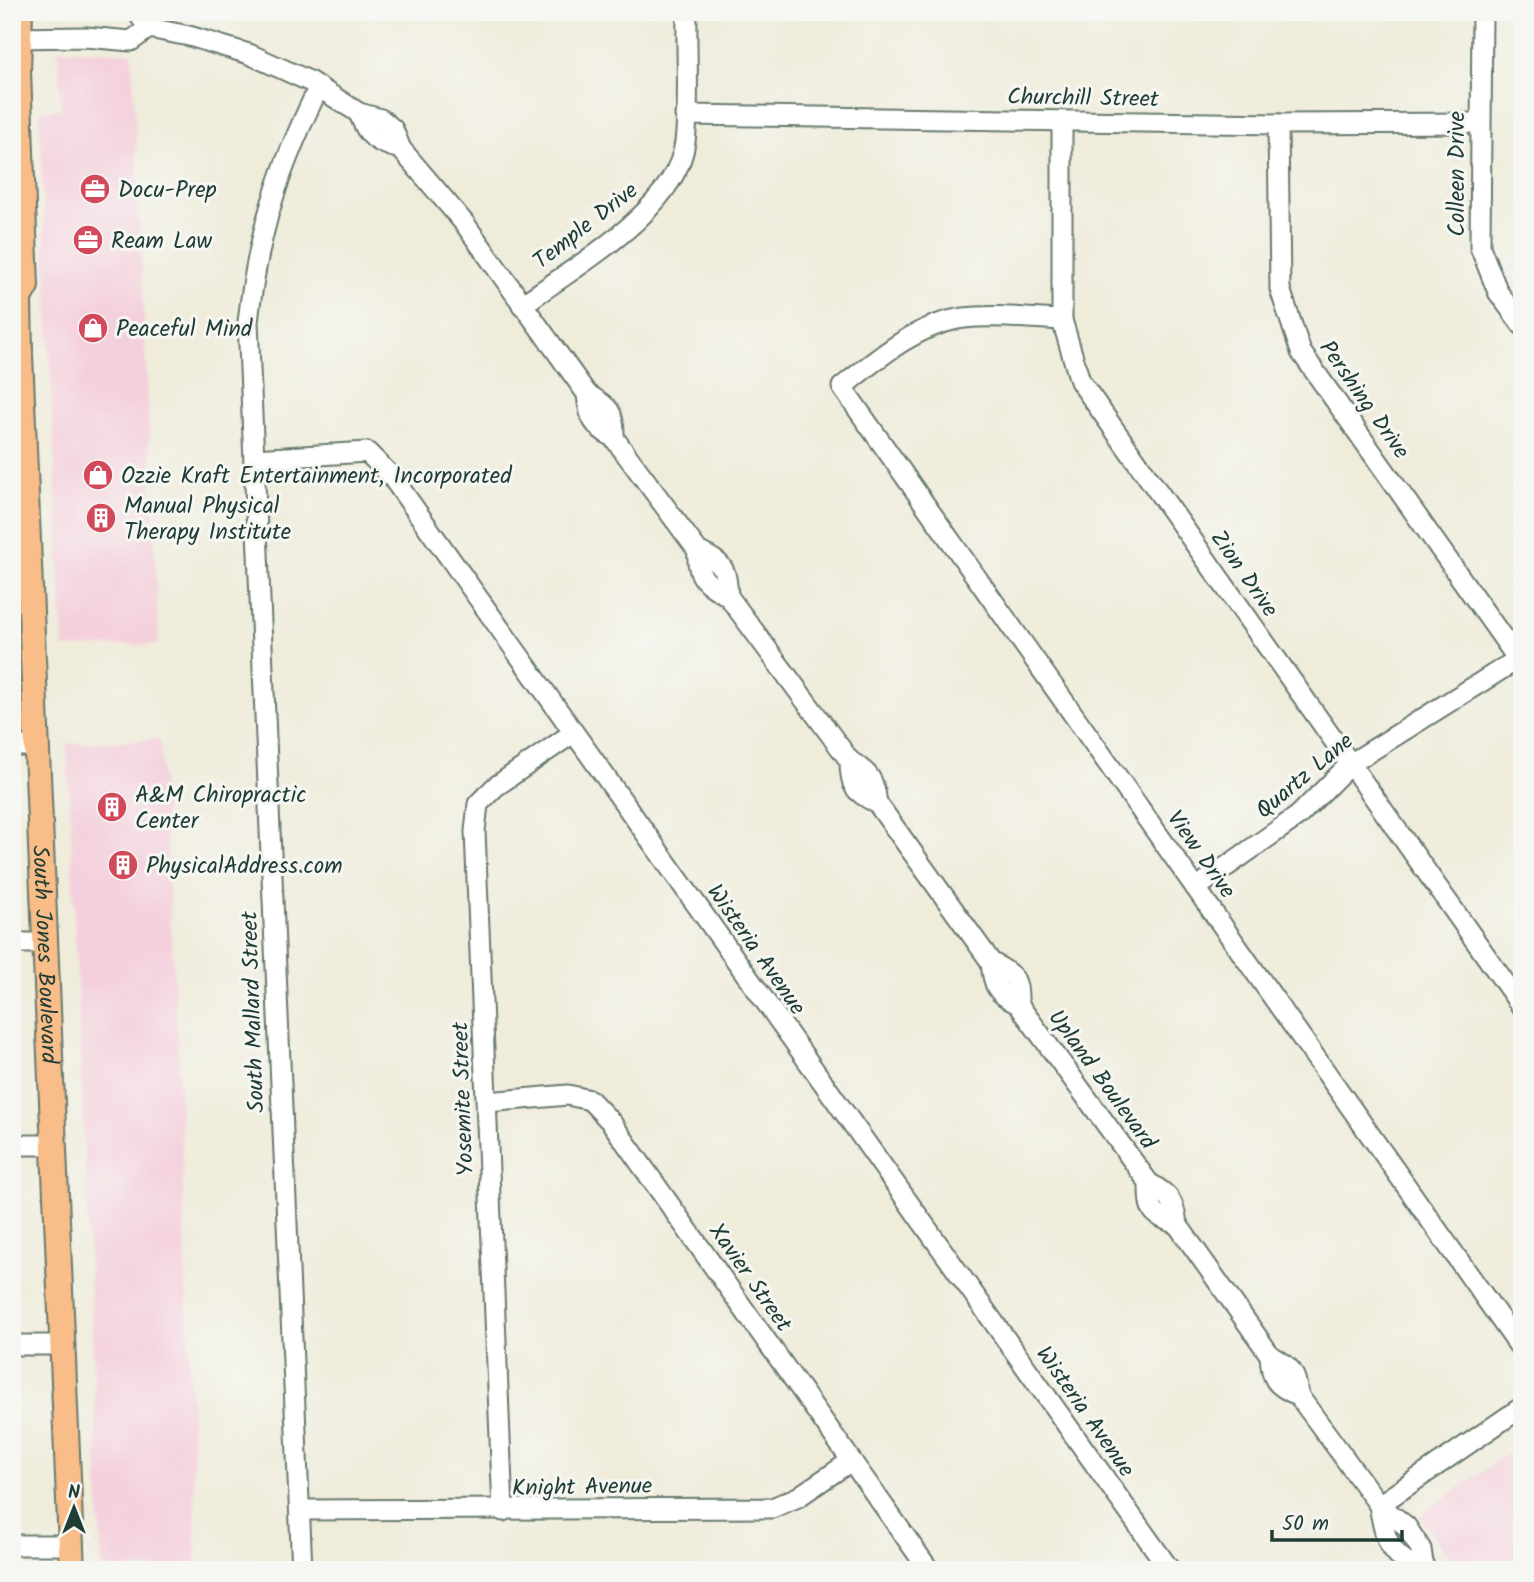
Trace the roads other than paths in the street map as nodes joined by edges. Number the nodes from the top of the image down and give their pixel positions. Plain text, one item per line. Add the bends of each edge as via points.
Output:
1 (20, 12) edge
2 (137, 12) edge
3 (687, 12) edge
4 (1482, 12) edge
5 (149, 28) junction
6 (15, 38) edge
7 (319, 87) junction
8 (685, 114) junction
9 (1062, 121) junction
10 (1480, 123) junction
11 (1278, 124) junction
12 (15, 303) edge
13 (522, 305) junction
14 (1062, 320) junction
15 (1522, 325) edge
16 (254, 459) junction
17 (20, 546) edge
18 (1520, 662) edge
19 (573, 733) junction
20 (12, 746) edge
21 (38, 746) junction
22 (1350, 764) junction
23 (1196, 888) junction
24 (12, 943) edge
25 (46, 943) junction
26 (1522, 1007) edge
27 (487, 1102) junction
28 (12, 1145) edge
29 (54, 1145) junction
30 (12, 1345) edge
31 (62, 1345) junction
32 (1522, 1350) edge
33 (1522, 1407) edge
34 (851, 1461) junction
35 (1379, 1505) junction
36 (300, 1510) junction
37 (503, 1511) junction
38 (12, 1545) edge
39 (72, 1545) junction
40 (72, 1570) edge
41 (302, 1570) edge
42 (929, 1570) edge
43 (1170, 1570) edge
44 (1422, 1570) edge

1 - 6 main road, South Jones Boulevard
2 - 5 street
3 - 8 street, Temple Drive
4 - 10 street, Colleen Drive
5 - 6 street via 131,41
5 - 7 street, Upland Boulevard via 241,51
6 - 12 main road, South Jones Boulevard via 26,286
7 - 13 street, Upland Boulevard via 359,113 365,132 379,143 401,149 444,195
7 - 16 street, South Mallard Street via 280,170 254,265 248,322
8 - 9 street, Churchill Street
8 - 13 street, Temple Drive via 685,144 667,190 642,216
9 - 11 street, Churchill Street
9 - 14 street, Zion Drive
10 - 11 street, Churchill Street
10 - 15 street, Colleen Drive via 1480,247 1498,292
11 - 18 street, Pershing Drive via 1280,289 1301,352
12 - 17 main road, South Jones Boulevard
13 - 35 street, Upland Boulevard via 587,394 588,415 597,428 614,438 698,551 697,568 708,584 728,596 850,761 850,784 856,794 877,803 991,962 993,985 1001,996 1018,1004 1149,1183 1149,1205 1157,1217 1177,1224 1269,1355 1271,1376 1279,1388 1298,1395
14 - 22 street, Zion Drive via 1080,381
14 - 23 street, View Drive via 964,318 923,330 887,351 842,387
16 - 19 street, Wisteria Avenue via 367,452 392,477
16 - 36 street, South Mallard Street
17 - 21 main road, South Jones Boulevard
18 - 22 street, Quartz Lane
19 - 27 street, Yosemite Street via 478,804 475,831
19 - 43 street, Wisteria Avenue
20 - 21 street
21 - 25 main road, South Jones Boulevard
22 - 23 street, Quartz Lane via 1298,816
22 - 26 street, Zion Drive
23 - 32 street, View Drive
24 - 25 street
25 - 29 main road, South Jones Boulevard
27 - 34 street, Xavier Street via 568,1095 590,1100 611,1122
27 - 37 street, Yosemite Street
28 - 29 street
29 - 31 main road, South Jones Boulevard
30 - 31 street
31 - 39 main road, South Jones Boulevard
33 - 35 street
34 - 37 street, Knight Avenue via 798,1497 772,1508
34 - 42 street, Xavier Street
35 - 44 street, Upland Boulevard via 1385,1539 1403,1562
36 - 37 street, Knight Avenue
36 - 41 street, South Mallard Street
38 - 39 street
39 - 40 main road, South Jones Boulevard

